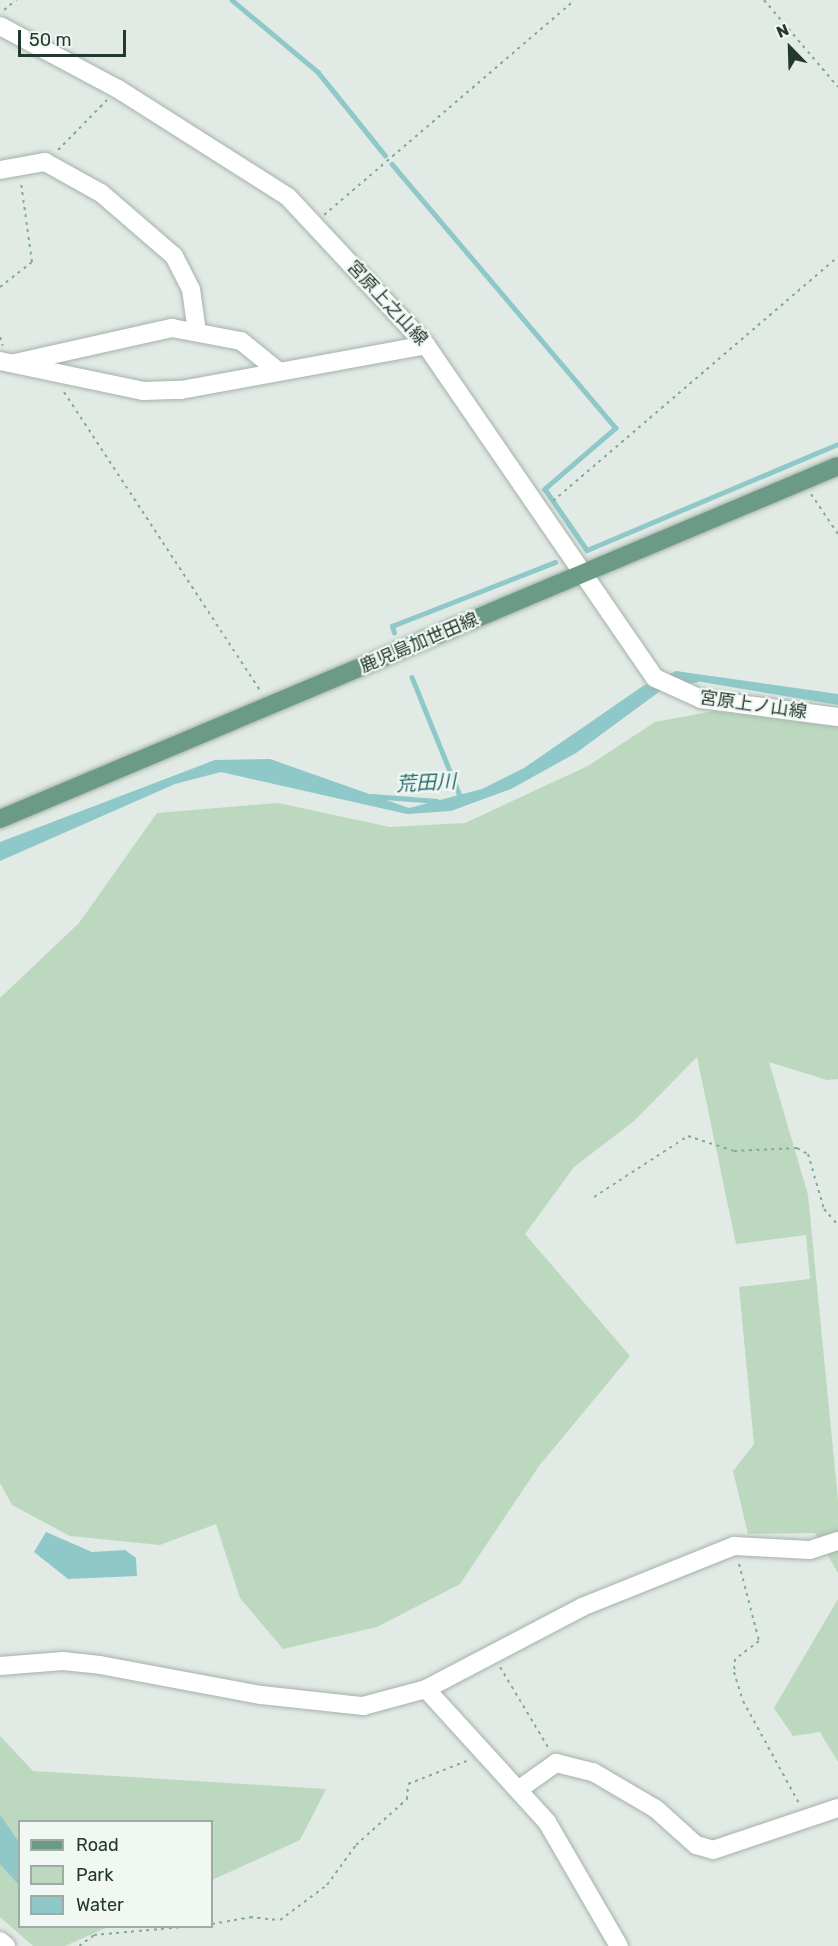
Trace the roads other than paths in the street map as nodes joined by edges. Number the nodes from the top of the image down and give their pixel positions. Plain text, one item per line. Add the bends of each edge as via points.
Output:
1 (0, 26) edge
2 (0, 170) edge
3 (197, 332) junction
4 (426, 345) junction
5 (5, 363) edge
6 (278, 371) junction
7 (838, 466) edge
8 (582, 575) junction
9 (670, 688) joint
10 (838, 717) edge
11 (0, 819) edge
12 (838, 1541) edge
13 (0, 1666) edge
14 (426, 1689) junction
15 (518, 1790) junction
16 (838, 1808) edge
17 (0, 1941) edge
18 (6, 1946) edge
19 (619, 1946) edge

1 - 4 street, 宮原上之山線 via 118,89 258,174 314,224
2 - 3 street via 45,162 101,193 174,256 191,289
3 - 5 street via 172,328
3 - 6 street via 241,341
4 - 6 street
4 - 8 street, 宮原上之山線
5 - 6 street via 153,391 214,386
7 - 8 main road, 鹿児島加世田線
8 - 9 street, 宮原上之山線 via 641,663
8 - 11 main road, 鹿児島加世田線
9 - 10 street, 宮原上ノ山線 via 701,699
12 - 14 street via 810,1550 734,1546 621,1590 492,1651
13 - 14 street via 63,1661 100,1665 345,1708
14 - 15 street
15 - 16 street via 556,1763 593,1772 631,1792 706,1849
15 - 19 street via 569,1855
17 - 18 street

